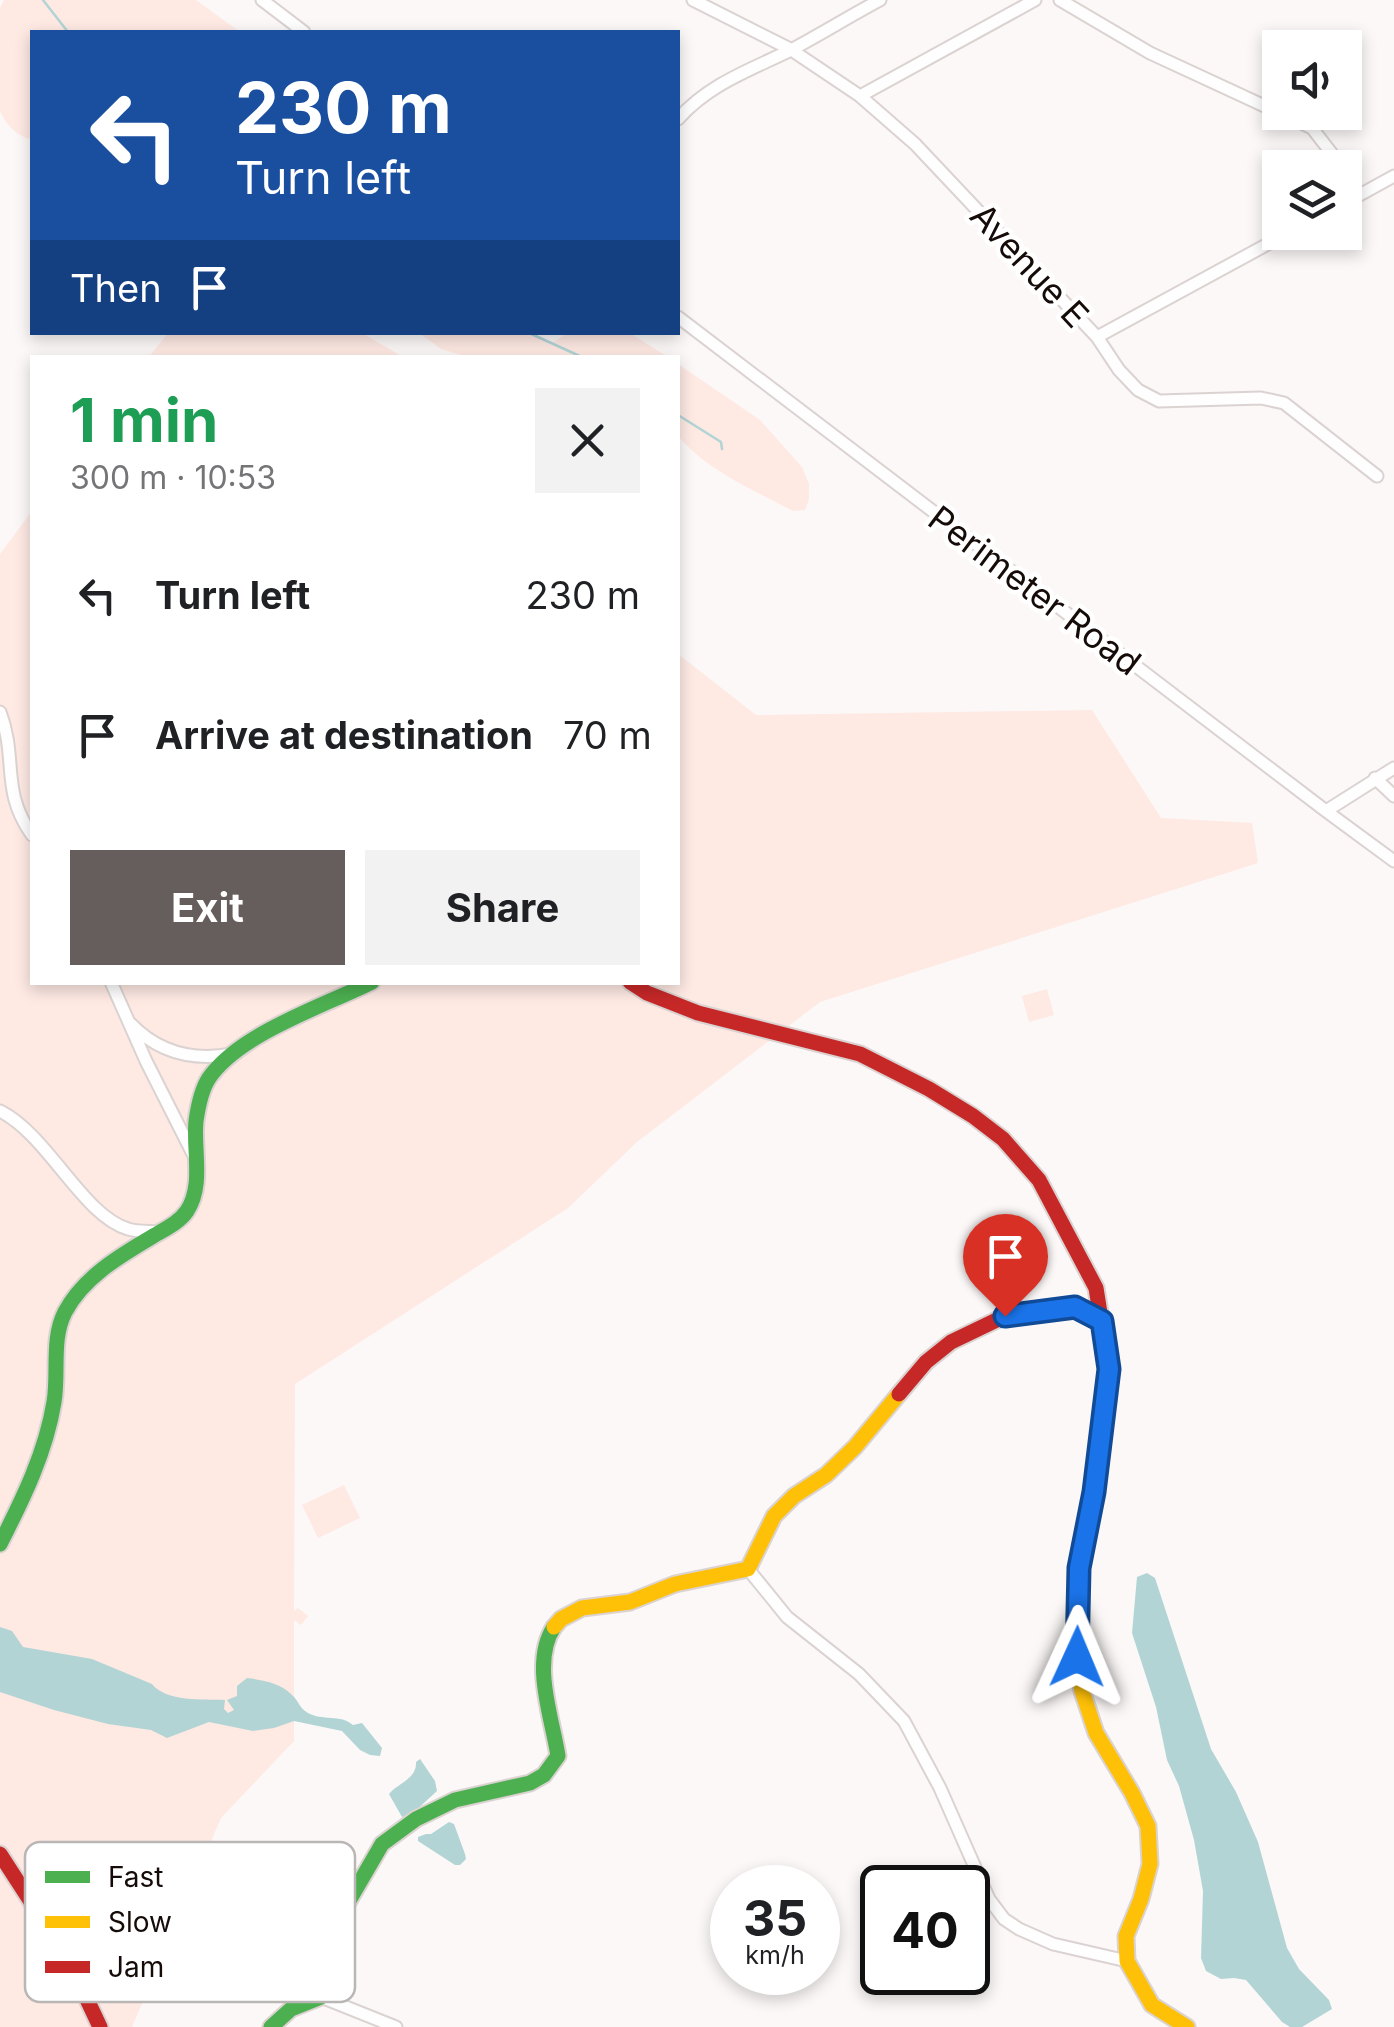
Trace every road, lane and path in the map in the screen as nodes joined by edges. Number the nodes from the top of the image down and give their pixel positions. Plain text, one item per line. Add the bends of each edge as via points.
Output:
1 (262, 0) edge
2 (693, 0) edge
3 (880, 0) edge
4 (1035, 0) edge
5 (1060, 0) edge
6 (301, 30) edge
7 (790, 50) junction
8 (860, 96) junction
9 (680, 117) edge
10 (1329, 150) edge
11 (1394, 176) edge
12 (1362, 193) edge
13 (1262, 247) edge
14 (680, 319) edge
15 (1098, 337) junction
16 (1377, 476) dead end
17 (0, 712) edge
18 (1394, 768) edge
19 (1375, 778) junction
20 (1394, 796) edge
21 (1326, 812) junction
22 (30, 834) edge
23 (1394, 861) edge
24 (112, 985) edge
25 (366, 985) edge
26 (635, 985) edge
27 (128, 1021) junction
28 (232, 1054) junction
29 (0, 1111) edge
30 (196, 1160) junction
31 (159, 1232) junction
32 (1102, 1321) junction
33 (0, 1544) edge
34 (748, 1569) junction
35 (0, 1854) edge
36 (355, 1891) edge
37 (25, 1892) edge
38 (1127, 1961) junction
39 (91, 2002) edge
40 (308, 2002) edge
41 (334, 2002) edge
42 (100, 2027) edge
43 (271, 2027) edge
44 (396, 2027) edge
45 (1187, 2027) edge

1 - 6 street
2 - 7 street, Avenue E
3 - 7 street
4 - 8 street
5 - 10 street via 1150,53 1312,128
7 - 8 street, Avenue E
7 - 9 street via 721,84
8 - 15 street, Avenue E via 915,144
11 - 12 street
13 - 15 street
14 - 21 street, Perimeter Road
15 - 16 street, Avenue E via 1138,390 1160,400 1260,398 1284,404
17 - 22 street via 9,796
18 - 19 street
19 - 20 street
19 - 21 street
21 - 23 street, Perimeter Road
24 - 27 street
25 - 28 street
26 - 32 street via 698,1013 860,1054 972,1116 1038,1180 1096,1288
27 - 28 street via 170,1051
27 - 30 street
28 - 30 street via 209,1078 198,1103
29 - 31 street via 26,1128 114,1222
30 - 31 street via 186,1212
31 - 33 street via 81,1287 62,1316 55,1400 40,1458
32 - 34 street via 1075,1307 1050,1309 1005,1316 951,1342 826,1475 774,1516
32 - 38 street via 1109,1369 1079,1568 1077,1657 1096,1734 1148,1826 1150,1864 1126,1936
34 - 36 street via 576,1610 552,1628 542,1662 558,1756 544,1776 455,1800 416,1819 382,1844
34 - 38 street via 787,1617 860,1674 904,1721 988,1899 1004,1918 1053,1944
35 - 37 street
38 - 45 street via 1152,2005
39 - 42 street
40 - 43 street
41 - 44 street

